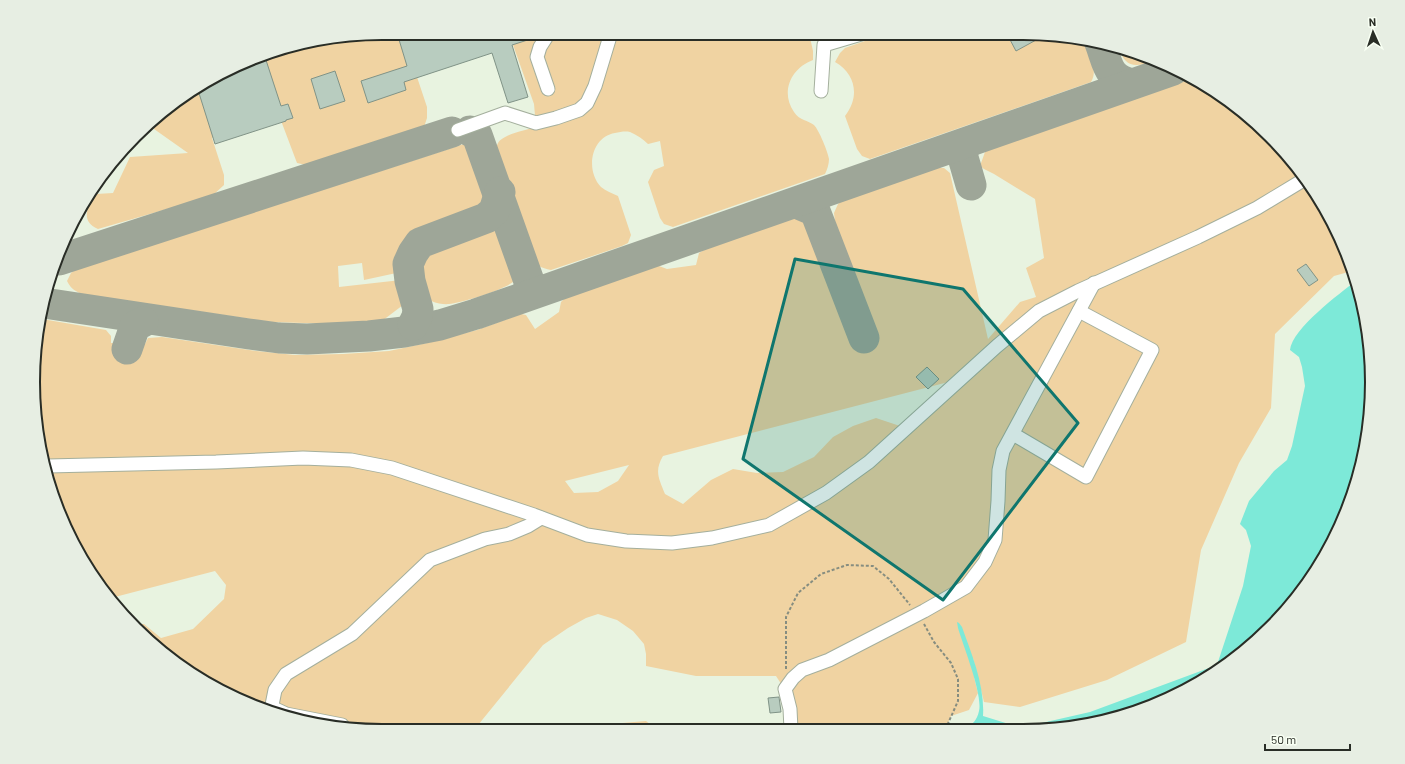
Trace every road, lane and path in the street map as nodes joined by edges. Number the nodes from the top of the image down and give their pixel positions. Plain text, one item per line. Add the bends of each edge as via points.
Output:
1 (544, 40) edge
2 (609, 40) edge
3 (822, 40) edge
4 (548, 89) dead end
5 (821, 91) dead end
6 (458, 130) dead end
7 (1299, 181) edge
8 (1094, 283) junction
9 (1079, 311) junction
10 (1013, 434) junction
11 (51, 466) edge
12 (541, 518) junction
13 (271, 706) edge
14 (791, 724) edge

1 - 4 lane via 537,57
2 - 6 lane via 595,86 587,103 579,110 536,123 505,113
3 - 5 lane
7 - 8 lane via 1257,208
8 - 9 lane
8 - 12 lane via 1039,311 870,462 826,493 769,525 712,538 672,543 626,541 587,535
9 - 10 lane
9 - 10 lane via 1152,350 1086,477
10 - 14 lane via 1003,451 999,470 995,540 985,562 966,587 849,650 802,670 785,689
11 - 12 lane via 303,458 351,460 392,468
12 - 13 lane via 509,534 485,539 430,560 352,634 286,674 275,690

